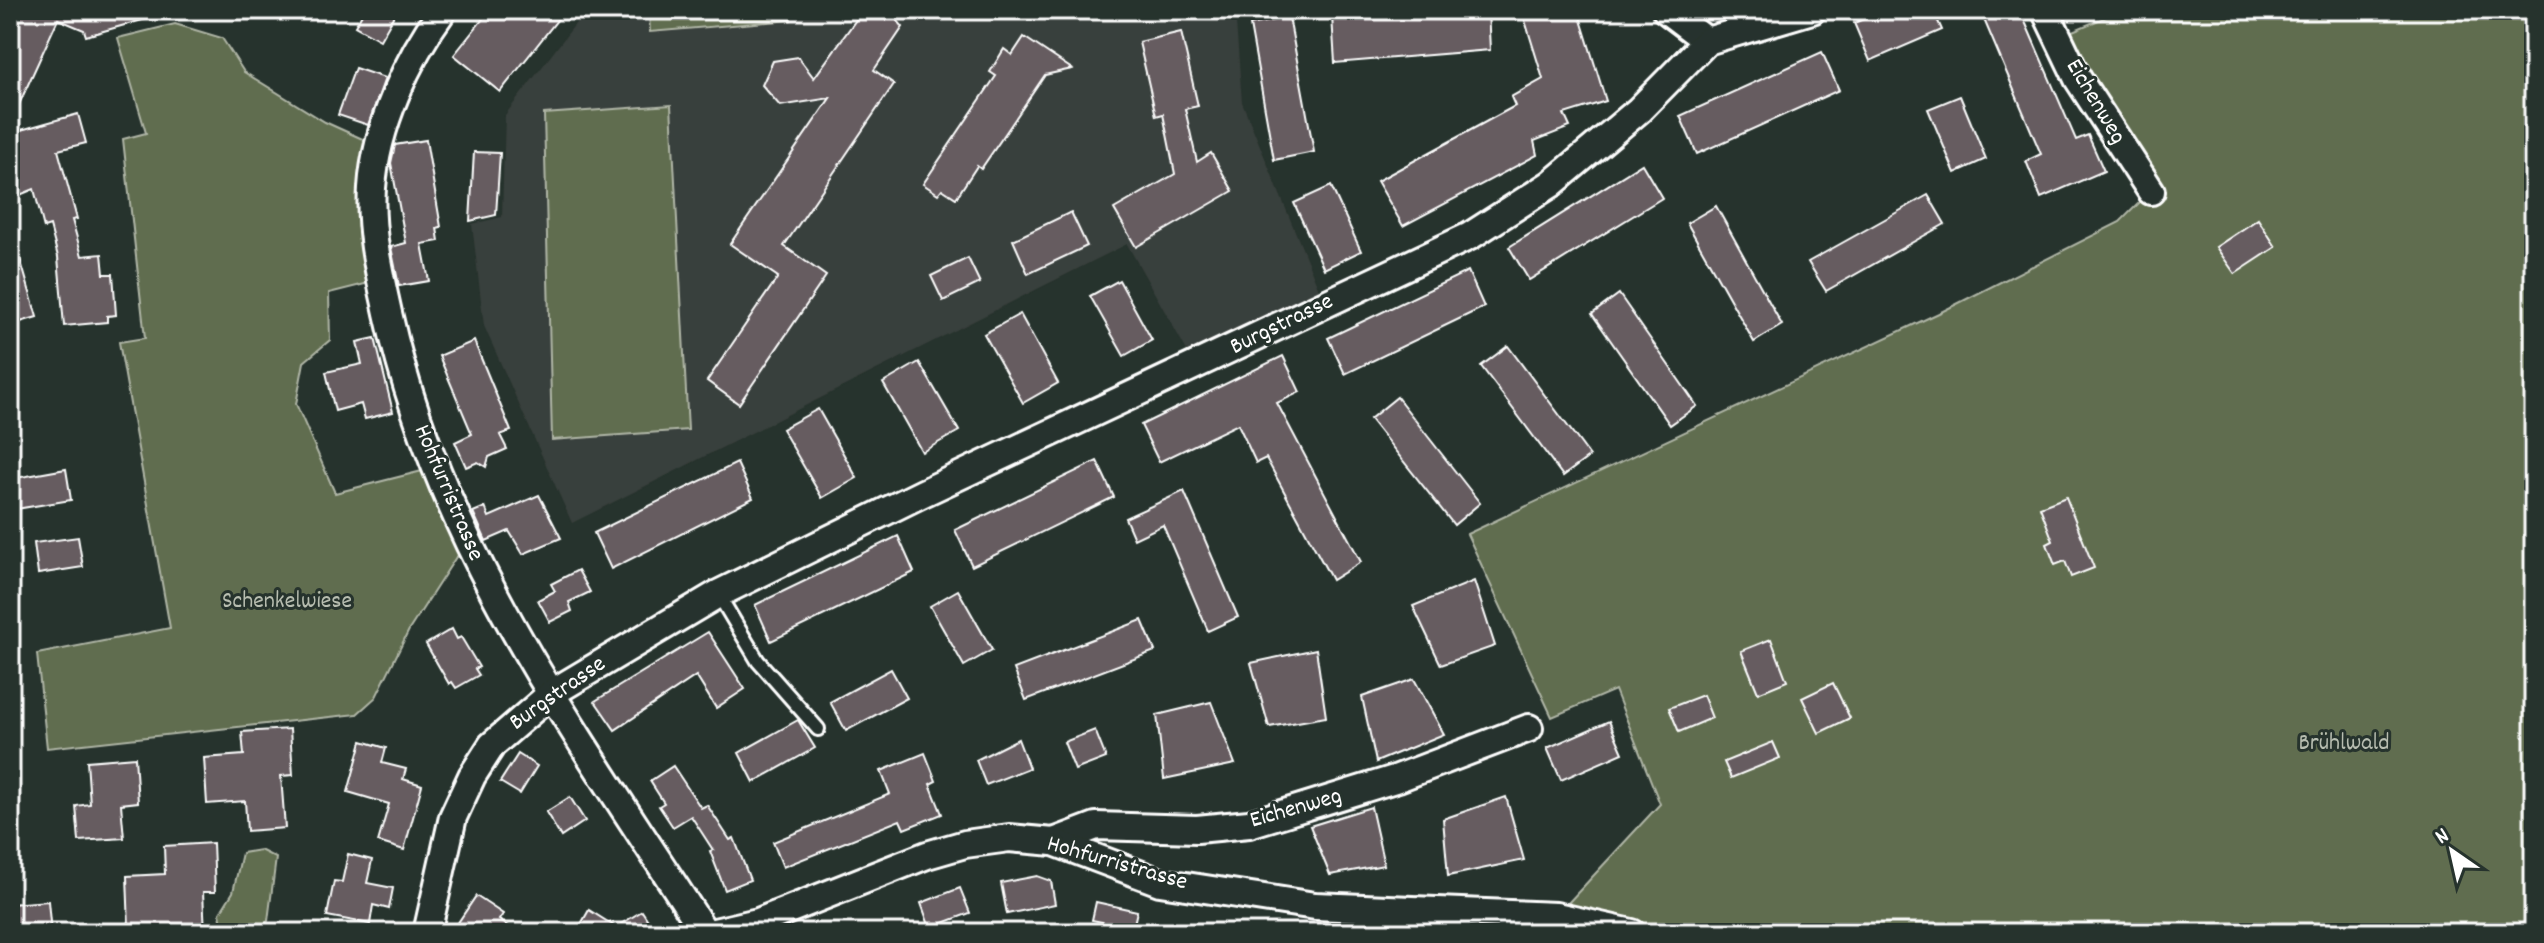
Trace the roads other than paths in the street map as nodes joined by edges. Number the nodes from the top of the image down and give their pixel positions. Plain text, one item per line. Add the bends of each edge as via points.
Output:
1 (443, 10) edge
2 (1666, 10) edge
3 (1812, 10) edge
4 (2045, 10) edge
5 (1707, 41) junction
6 (2151, 191) dead end
7 (718, 594) junction
8 (552, 693) junction
9 (1529, 728) dead end
10 (818, 729) dead end
11 (1054, 842) junction
12 (427, 933) edge
13 (708, 933) edge
14 (1632, 933) edge

1 - 8 street, Hohfurristrasse via 413,61 378,146 371,225 405,383 434,468 469,550
2 - 5 street
3 - 5 street, Burgstrasse
4 - 6 street, Eichenweg via 2078,79
5 - 7 street, Burgstrasse via 1639,110 1551,184 1470,236
7 - 8 street, Burgstrasse
7 - 10 lane via 758,661
8 - 12 street, Burgstrasse via 492,745 472,776 453,817
8 - 13 street, Hohfurristrasse
9 - 11 street, Eichenweg via 1398,778 1249,824 1197,829 1096,826
11 - 13 street, Hohfurristrasse via 1009,838 965,844 758,922
11 - 14 street, Hohfurristrasse via 1160,882 1300,904 1556,916

